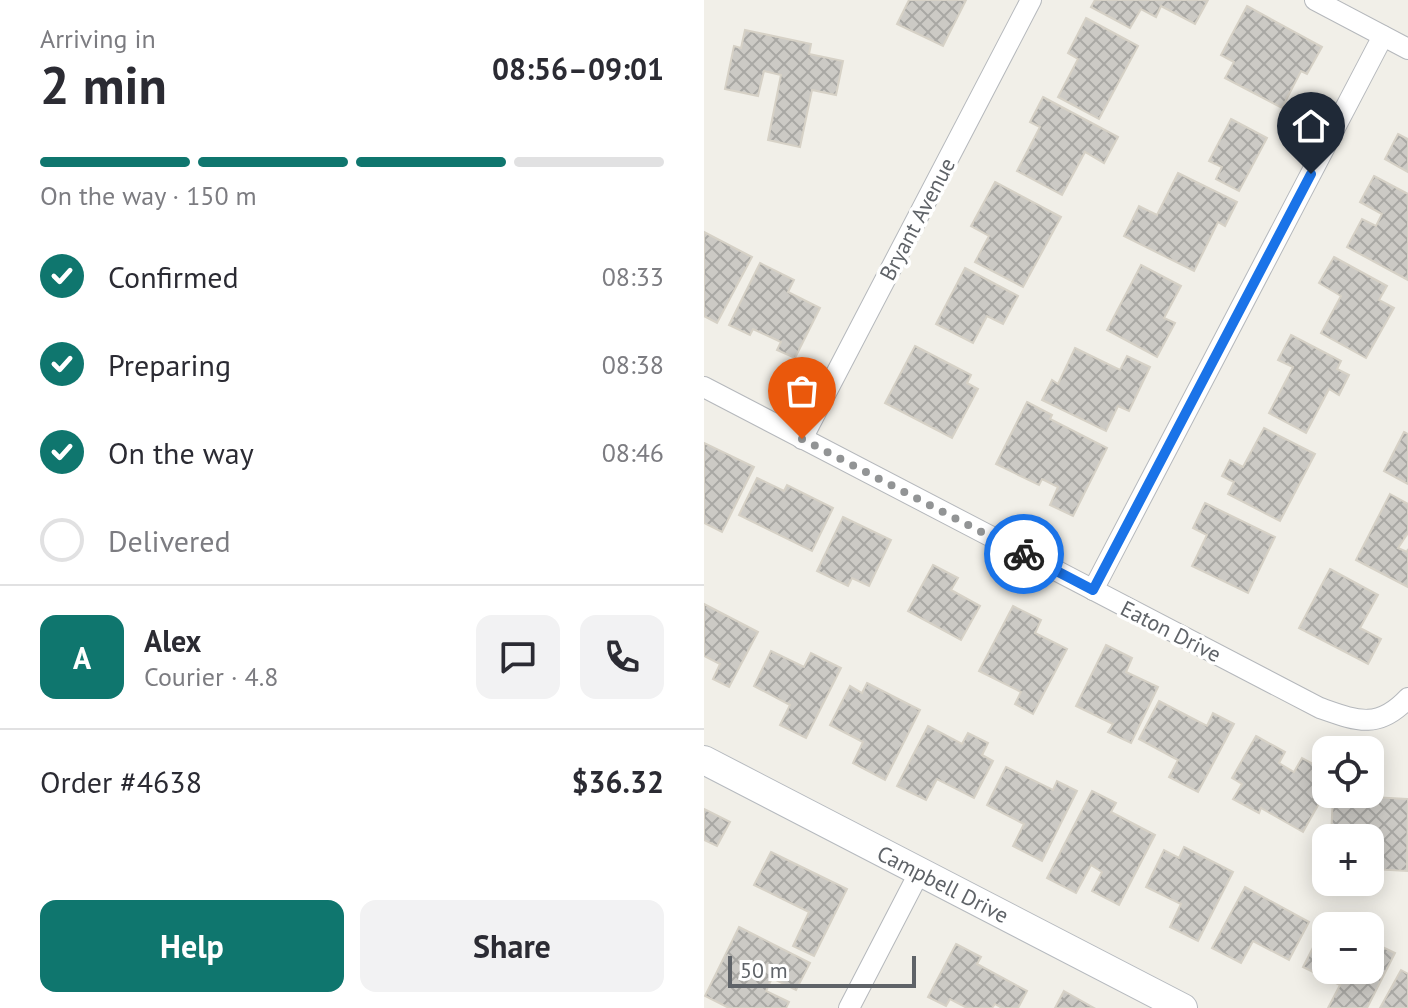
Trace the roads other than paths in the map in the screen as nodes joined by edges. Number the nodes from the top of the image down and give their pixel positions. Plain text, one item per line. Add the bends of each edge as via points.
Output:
1 (1031, 0) edge
2 (1315, 0) edge
3 (1383, 36) junction
4 (1408, 49) edge
5 (704, 387) edge
6 (802, 439) junction
7 (1093, 590) junction
8 (1408, 698) edge
9 (704, 760) edge
10 (920, 871) junction
11 (849, 1008) edge
12 (1183, 1008) edge

1 - 6 street, Bryant Avenue
2 - 3 street
3 - 4 street
3 - 7 street
5 - 6 street, Eaton Drive
6 - 7 street, Eaton Drive
7 - 8 street, Eaton Drive via 1320,708 1358,722 1387,716
9 - 10 street, Campbell Drive
10 - 11 street
10 - 12 street, Campbell Drive

